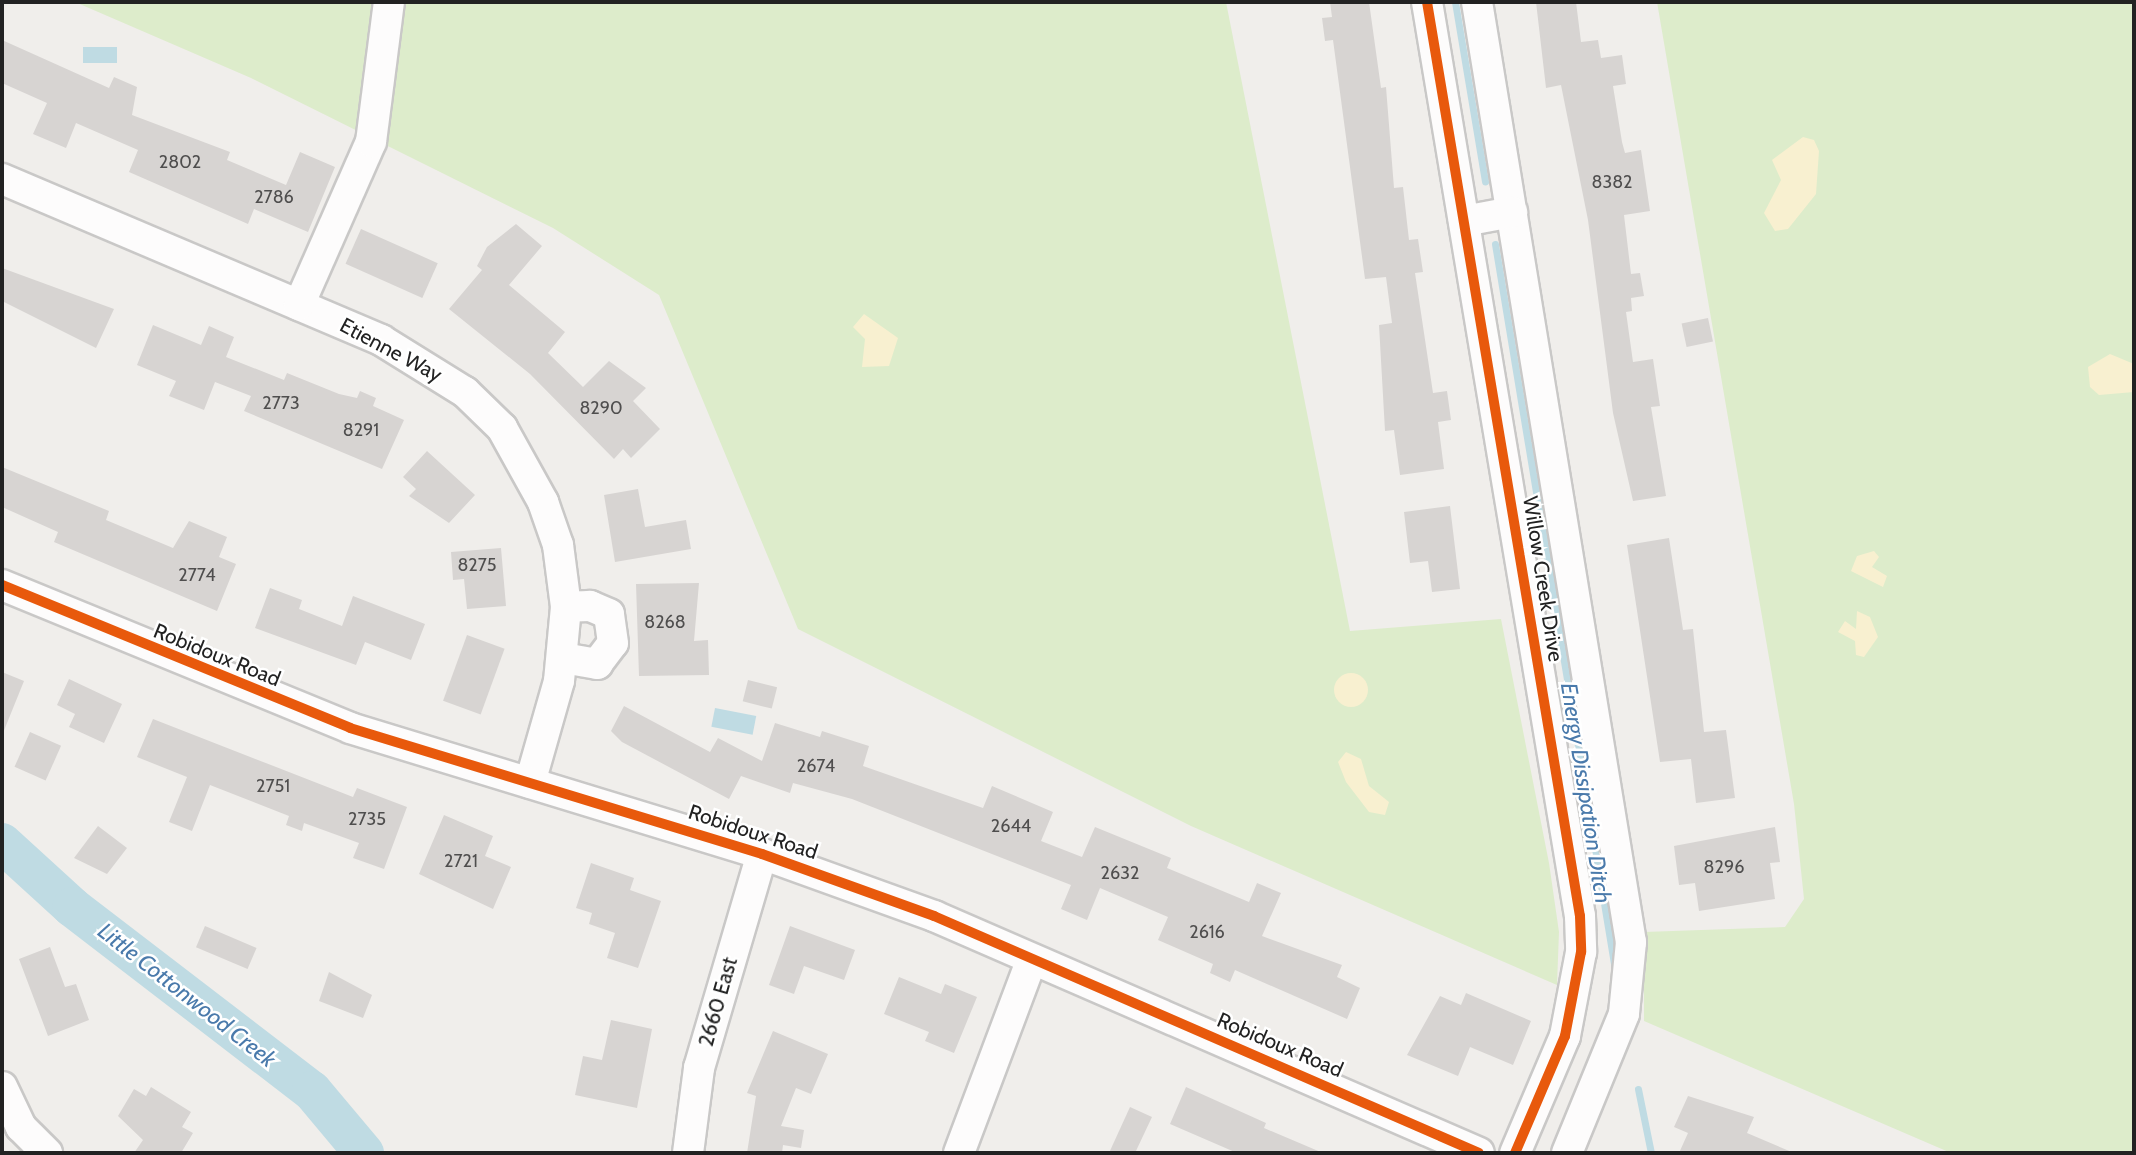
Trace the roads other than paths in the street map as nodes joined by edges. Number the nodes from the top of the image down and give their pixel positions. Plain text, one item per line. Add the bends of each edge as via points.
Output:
1 (389, 2) edge
2 (1427, 2) edge
3 (1477, 2) edge
4 (2, 179) edge
5 (1512, 212) junction
6 (1464, 221) junction
7 (299, 305) junction
8 (2, 585) edge
9 (566, 607) junction
10 (563, 658) junction
11 (530, 783) junction
12 (762, 854) junction
13 (1032, 959) junction
14 (2, 1087) edge
15 (47, 1153) edge
16 (688, 1153) edge
17 (959, 1153) edge
18 (1479, 1153) edge
19 (1516, 1153) edge
20 (1567, 1153) edge

1 - 7 street via 372,142
2 - 6 street, Willow Creek Drive
3 - 5 street, Willow Creek Drive
4 - 7 street, Etienne Way
5 - 6 street
5 - 20 street, Willow Creek Drive via 1631,942 1624,1014
6 - 19 street, Willow Creek Drive via 1580,916 1581,952 1565,1036
7 - 9 street, Etienne Way via 425,363 502,428 543,502 558,545
8 - 11 street, Robidoux Road via 337,723
9 - 10 street, Etienne Way
9 - 10 street via 590,606 608,614 613,643 597,664
10 - 11 street, Etienne Way
11 - 12 street, Robidoux Road
12 - 13 street, Robidoux Road
12 - 16 street, 2660 East via 699,1068
13 - 17 street
13 - 18 street, Robidoux Road
14 - 15 street via 21,1127

